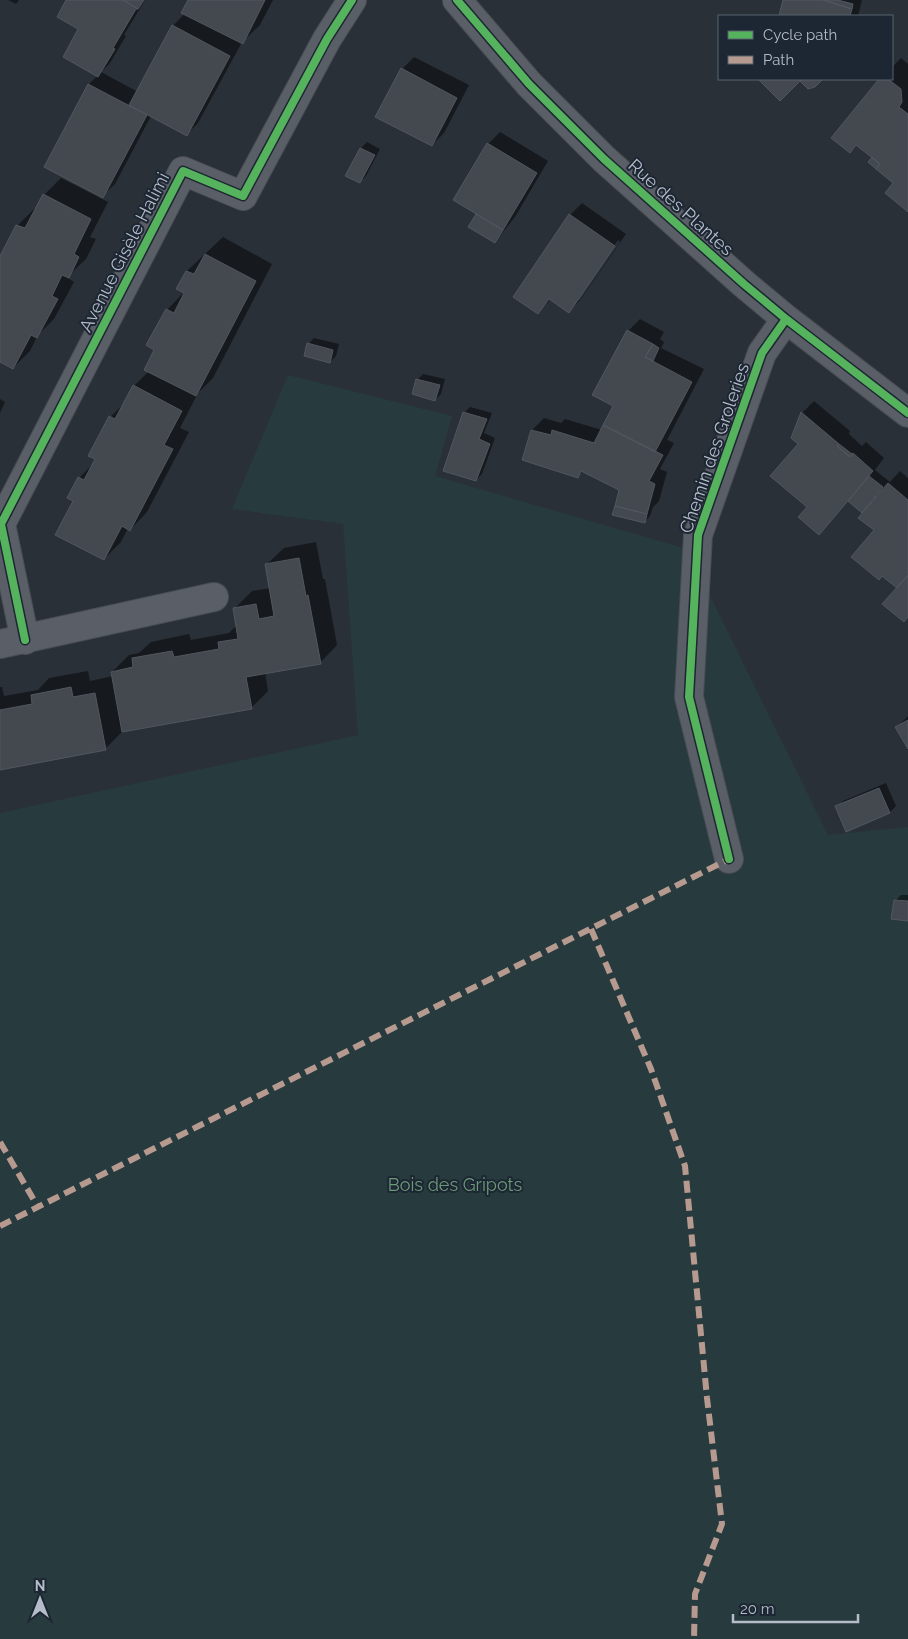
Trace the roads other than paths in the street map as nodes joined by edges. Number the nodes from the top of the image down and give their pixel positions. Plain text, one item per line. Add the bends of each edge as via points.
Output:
1 (352, 0) edge
2 (457, 0) edge
3 (786, 318) junction
4 (908, 413) edge
5 (0, 525) edge
6 (214, 597) dead end
7 (12, 642) edge
8 (729, 859) dead end

1 - 5 street, Avenue Gisèle Halimi via 327,38 243,196 183,170
2 - 3 street, Rue des Plantes via 528,84 604,159
3 - 4 street, Rue des Plantes
3 - 8 street, Chemin des Groleries via 762,353 698,535 689,696
5 - 7 street, Avenue Gisèle Halimi
6 - 7 street, Avenue Gisèle Halimi

